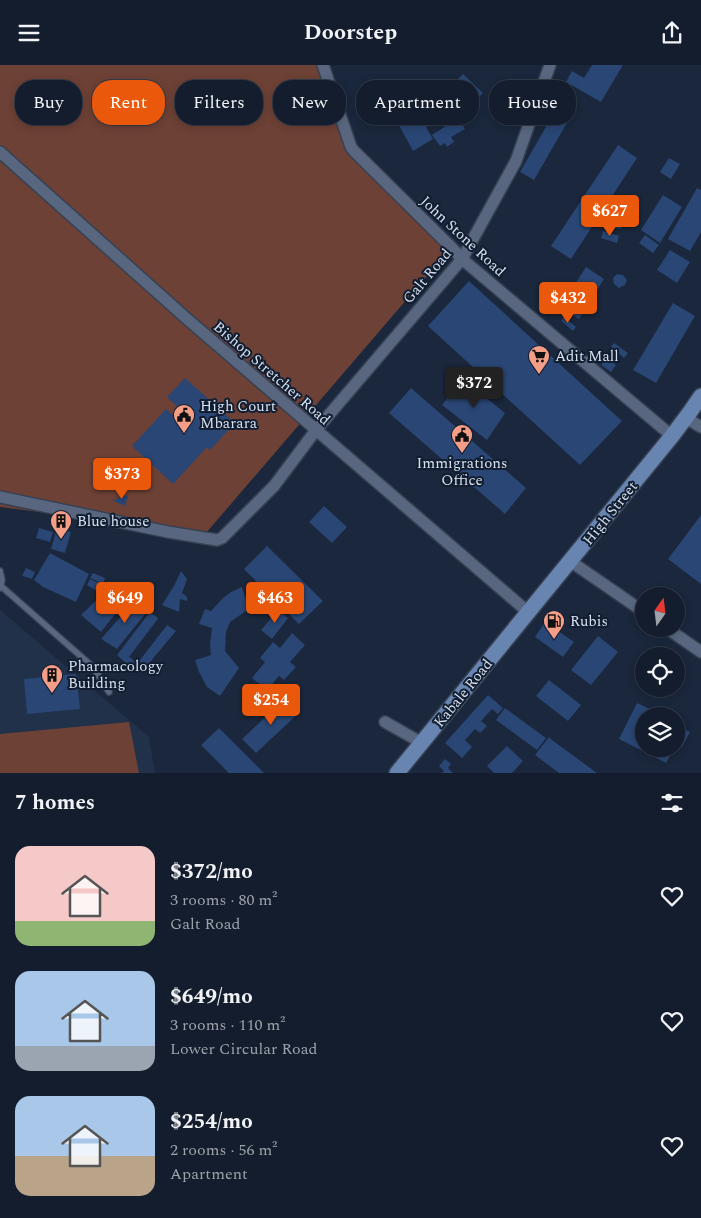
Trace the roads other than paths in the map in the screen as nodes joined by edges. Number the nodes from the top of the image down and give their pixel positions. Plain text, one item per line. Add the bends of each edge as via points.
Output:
1 (550, 65) edge
2 (328, 67) edge
3 (0, 152) edge
4 (462, 259) junction
5 (701, 395) edge
6 (693, 412) edge
7 (701, 427) edge
8 (316, 430) junction
9 (672, 436) junction
10 (0, 497) edge
11 (570, 561) junction
12 (0, 571) edge
13 (0, 587) edge
14 (635, 606) edge
15 (528, 613) junction
16 (679, 637) edge
17 (701, 652) edge
18 (109, 692) dead end
19 (385, 721) dead end
20 (422, 743) junction
21 (397, 773) edge

1 - 4 street, Galt Road via 516,161
2 - 4 street, John Stone Road via 351,147
3 - 8 street, Bishop Stretcher Road
4 - 8 street, Galt Road
4 - 9 street, John Stone Road
5 - 6 main road, High Street
6 - 7 street
6 - 9 main road, High Street
8 - 10 street, Galt Road via 274,486 217,540
8 - 15 street, Bishop Stretcher Road
9 - 11 main road, High Street
11 - 14 street
11 - 15 main road, High Street
12 - 13 lane
13 - 18 lane via 93,667
15 - 20 main road, Kabale Road
16 - 17 street
19 - 20 street
20 - 21 main road, Kabale Road

